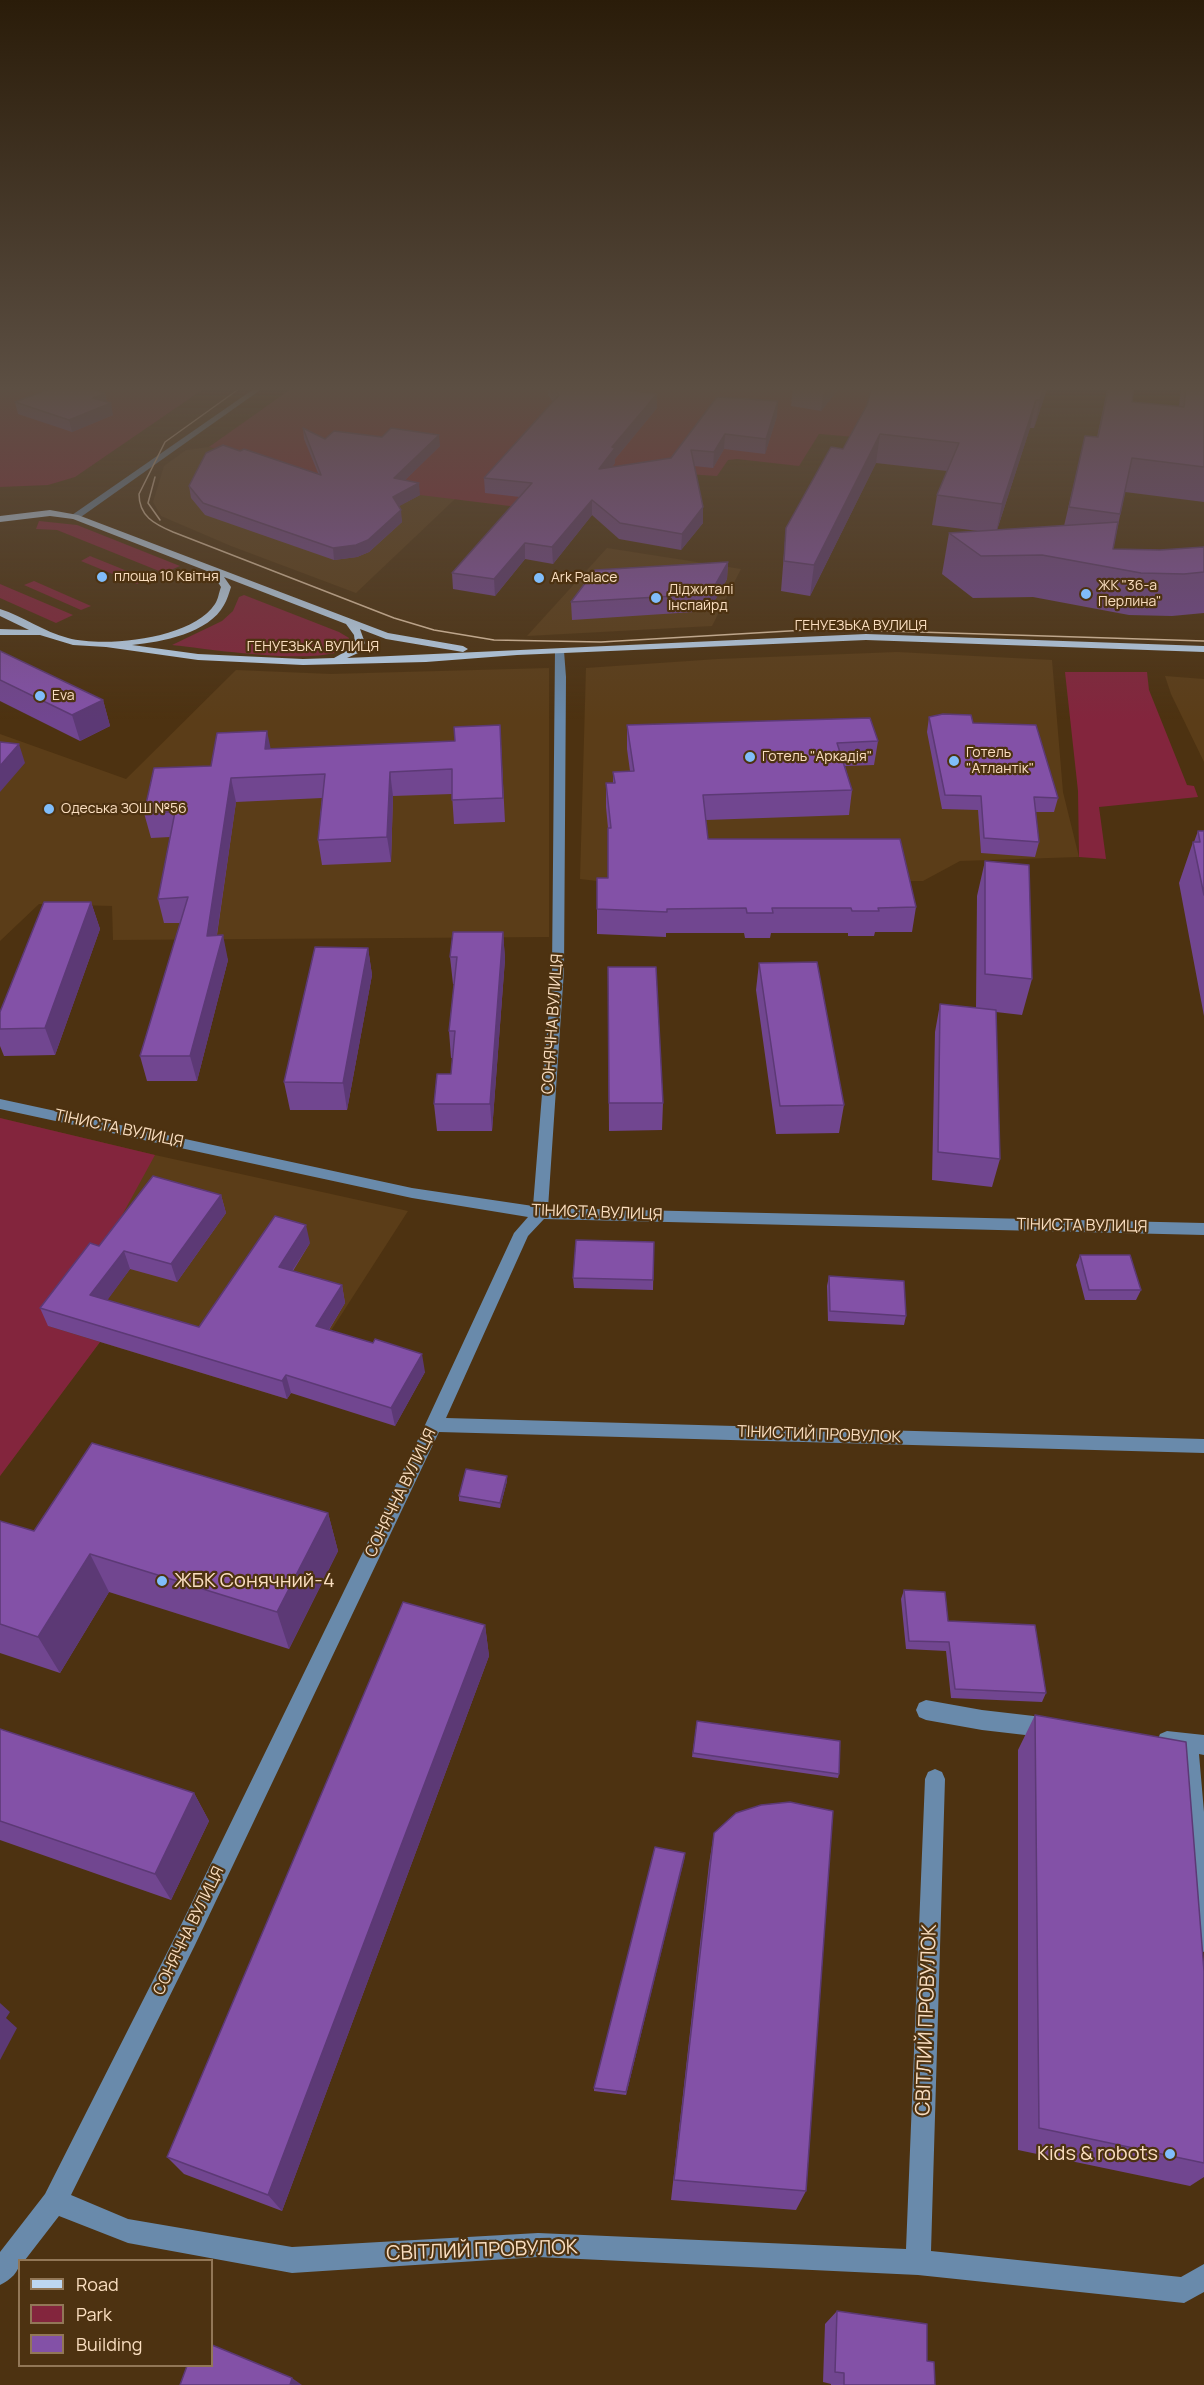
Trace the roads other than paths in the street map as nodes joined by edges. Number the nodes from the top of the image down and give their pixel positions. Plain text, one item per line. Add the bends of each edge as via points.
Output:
1 (103, 497) edge
2 (0, 510) edge
3 (50, 513) junction
4 (75, 517) junction
5 (0, 519) edge
6 (216, 572) junction
7 (0, 612) edge
8 (350, 623) junction
9 (0, 632) edge
10 (46, 634) junction
11 (110, 645) junction
12 (1204, 649) edge
13 (559, 651) junction
14 (517, 652) junction
15 (303, 662) junction
16 (0, 1104) edge
17 (540, 1213) junction
18 (1204, 1229) edge
19 (434, 1425) junction
20 (1204, 1446) edge
21 (926, 1710) dead end
22 (1073, 1730) edge
23 (1142, 1738) edge
24 (1196, 1744) edge
25 (935, 1779) dead end
26 (1204, 1941) edge
27 (54, 2203) junction
28 (918, 2262) junction
29 (0, 2272) edge
30 (1204, 2277) edge

1 - 4 street
2 - 3 main road
3 - 4 main road
3 - 5 main road
4 - 6 main road
6 - 8 main road, ГЕНУЕЗЬКА ВУЛИЦЯ
6 - 11 main road via 226,587 225,596 201,621 160,638
7 - 10 main road
8 - 14 main road, ГЕНУЕЗЬКА ВУЛИЦЯ via 445,648
8 - 15 main road via 360,640 354,651 332,659
9 - 10 main road
10 - 11 main road via 74,642
11 - 15 main road, ГЕНУЕЗЬКА ВУЛИЦЯ via 198,657
12 - 13 main road, ГЕНУЕЗЬКА ВУЛИЦЯ via 866,637
13 - 14 main road, ГЕНУЕЗЬКА ВУЛИЦЯ
13 - 17 street, СОНЯЧНА ВУЛИЦЯ via 558,970
14 - 15 main road, ГЕНУЕЗЬКА ВУЛИЦЯ via 426,660
16 - 17 street, ТІНИСТА ВУЛИЦЯ via 411,1193
17 - 18 street, ТІНИСТА ВУЛИЦЯ
17 - 19 street, СОНЯЧНА ВУЛИЦЯ via 522,1233
19 - 20 street, ТІНИСТИЙ ПРОВУЛОК
19 - 27 street, СОНЯЧНА ВУЛИЦЯ
21 - 22 street
23 - 24 street
24 - 26 street
25 - 28 street, СВІТЛИЙ ПРОВУЛОК
27 - 28 street, СВІТЛИЙ ПРОВУЛОК via 128,2231 292,2260 538,2245
27 - 29 street, СОНЯЧНА ВУЛИЦЯ
28 - 30 street, СВІТЛИЙ ПРОВУЛОК via 1184,2290

